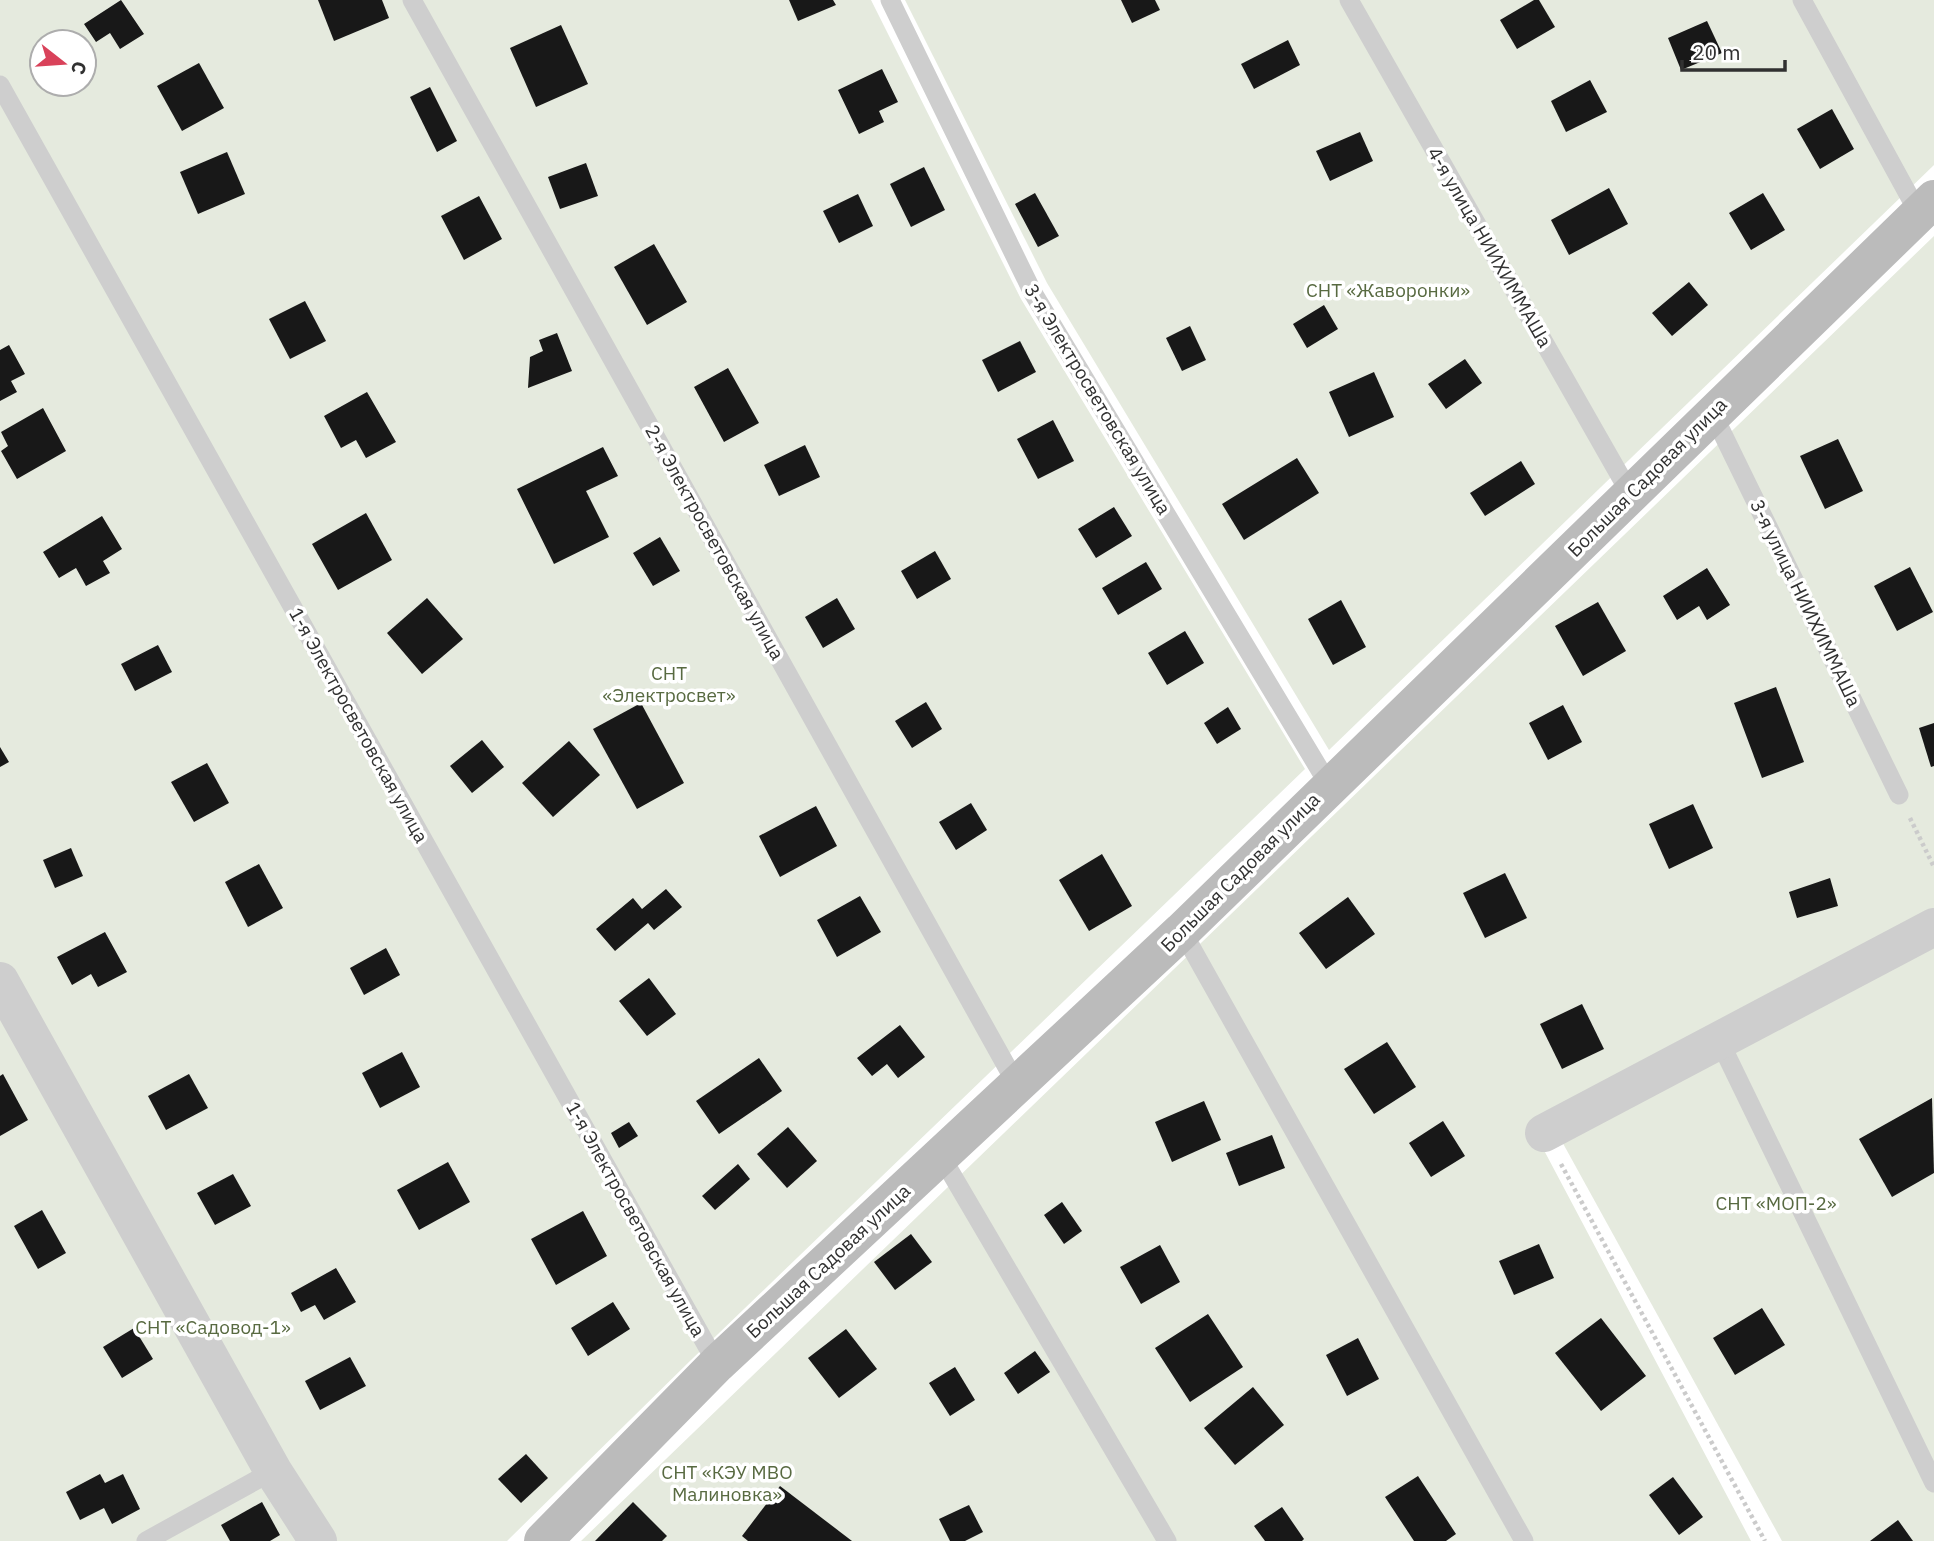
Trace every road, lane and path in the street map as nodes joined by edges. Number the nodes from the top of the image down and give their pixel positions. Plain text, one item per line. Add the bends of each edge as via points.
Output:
1 (412, 0) edge
2 (890, 0) edge
3 (1349, 0) edge
4 (1802, 0) edge
5 (0, 85) edge
6 (1926, 206) edge
7 (1712, 412) junction
8 (1631, 495) junction
9 (1329, 785) junction
10 (1899, 795) joint
11 (1934, 867) edge
12 (1934, 927) edge
13 (1182, 931) junction
14 (0, 981) edge
15 (1718, 1040) junction
16 (1017, 1085) junction
17 (1544, 1133) joint
18 (941, 1156) junction
19 (717, 1364) junction
20 (274, 1471) junction
21 (1934, 1483) edge
22 (146, 1541) edge
23 (318, 1541) edge
24 (543, 1541) edge
25 (1167, 1541) edge
26 (1524, 1541) edge
27 (1765, 1541) edge

1 - 16 lane, 2-я Электросветовская улица
2 - 9 lane, 3-я Электросветовская улица via 1033,293
3 - 8 lane, 4-я улица НИИХИММАШа
4 - 6 lane
5 - 19 lane, 1-я Электросветовская улица
6 - 7 street, Большая Садовая улица
7 - 8 street, Большая Садовая улица
7 - 10 lane, 3-я улица НИИХИММАШа
8 - 9 street, Большая Садовая улица
9 - 13 street, Большая Садовая улица
10 - 11 path
12 - 15 street
13 - 16 street, Большая Садовая улица
13 - 26 lane
14 - 20 street
15 - 17 street
15 - 21 lane
16 - 18 street, Большая Садовая улица
17 - 27 path
18 - 19 street, Большая Садовая улица
18 - 25 lane
19 - 24 street, Большая Садовая улица
20 - 22 lane
20 - 23 street

